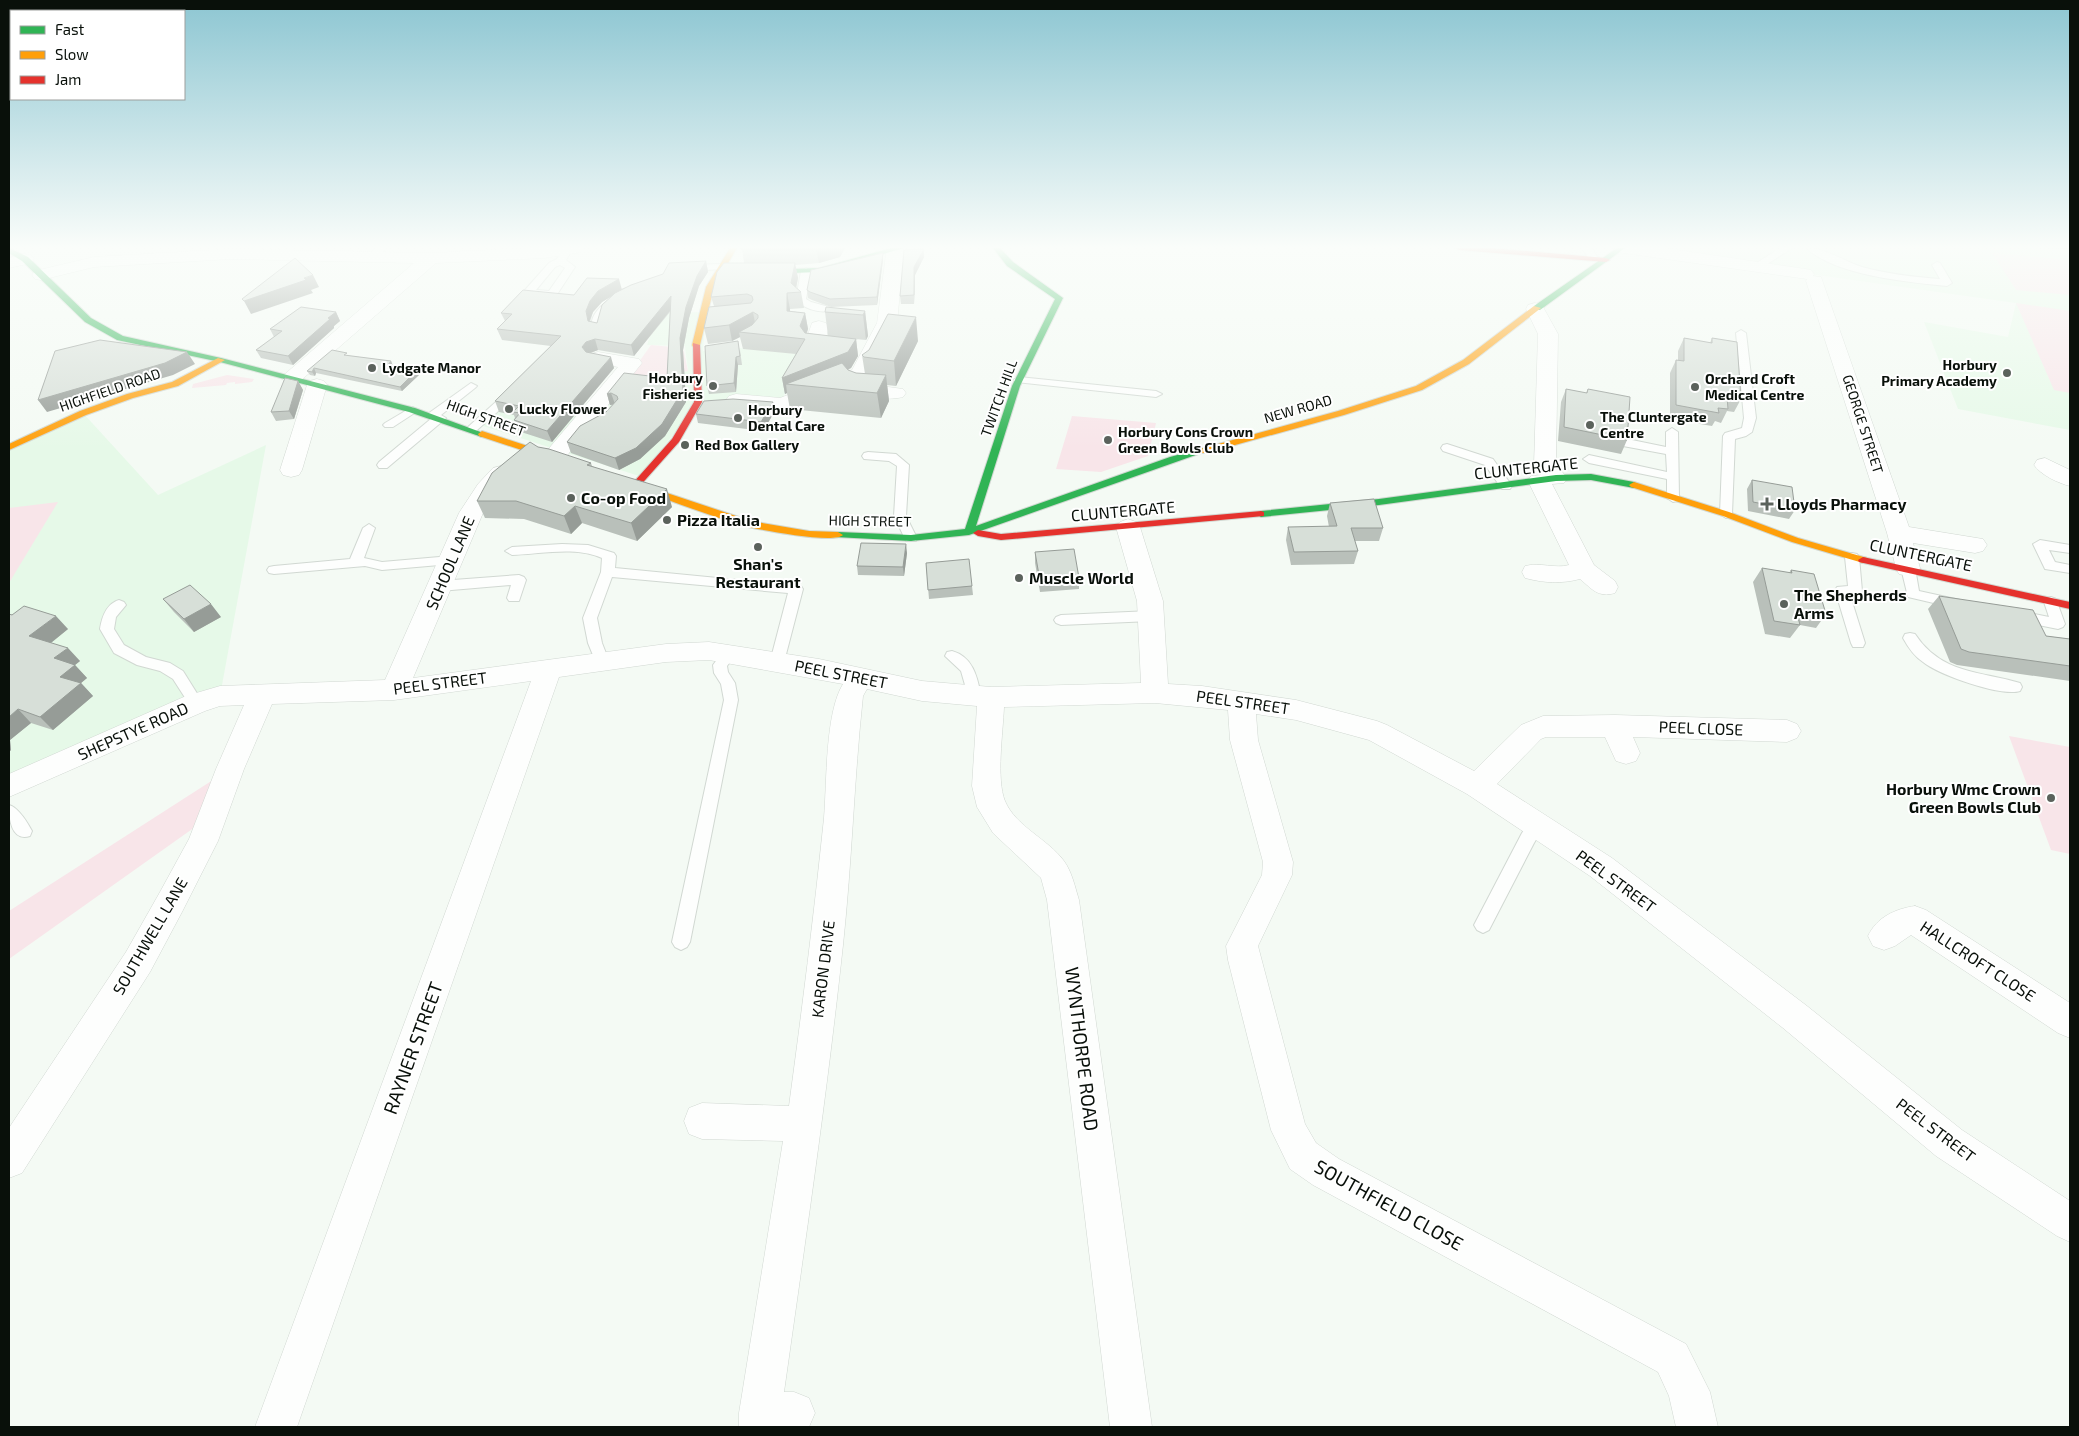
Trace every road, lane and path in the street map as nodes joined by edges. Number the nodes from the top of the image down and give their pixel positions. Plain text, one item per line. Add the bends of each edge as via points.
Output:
1 (83, 315) edge
2 (365, 315) edge
3 (598, 315) edge
4 (706, 315) edge
5 (818, 315) edge
6 (888, 315) edge
7 (1051, 315) edge
8 (1528, 315) edge
9 (1538, 315) edge
10 (1823, 315) edge
11 (822, 318) joint
12 (598, 330) edge
13 (1741, 333) dead end
14 (873, 349) junction
15 (598, 358) edge
16 (221, 360) junction
17 (292, 378) junction
18 (850, 378) junction
19 (1019, 380) junction
20 (317, 385) junction
21 (471, 386) dead end
22 (517, 388) edge
23 (896, 393) edge
24 (1156, 394) dead end
25 (698, 402) junction
26 (412, 410) junction
27 (437, 417) junction
28 (596, 424) edge
29 (389, 425) dead end
30 (472, 429) junction
31 (1672, 432) dead end
32 (570, 438) junction
33 (1627, 443) edge
34 (9, 447) edge
35 (524, 448) junction
36 (1446, 448) dead end
37 (1672, 452) junction
38 (868, 456) dead end
39 (1589, 459) dead end
40 (560, 460) joint
41 (383, 465) dead end
42 (2045, 465) dead end
43 (291, 470) dead end
44 (1673, 477) junction
45 (1547, 480) junction
46 (2069, 482) edge
47 (1506, 486) junction
48 (1673, 498) junction
49 (1726, 514) junction
50 (1128, 527) junction
51 (368, 528) dead end
52 (969, 532) junction
53 (1899, 533) junction
54 (911, 538) junction
55 (1975, 545) dead end
56 (2070, 549) edge
57 (512, 552) dead end
58 (1852, 557) junction
59 (451, 560) junction
60 (355, 563) junction
61 (1908, 568) junction
62 (2070, 569) edge
63 (274, 570) dead end
64 (1584, 570) junction
65 (608, 572) junction
66 (1534, 572) dead end
67 (440, 586) junction
68 (1606, 587) dead end
69 (514, 598) dead end
70 (2051, 602) junction
71 (119, 605) dead end
72 (1971, 606) edge
73 (2070, 606) edge
74 (2010, 614) edge
75 (1150, 616) junction
76 (1061, 620) dead end
77 (1910, 638) dead end
78 (1858, 643) dead end
79 (729, 654) junction
80 (952, 656) dead end
81 (602, 661) junction
82 (777, 662) junction
83 (549, 669) junction
84 (860, 677) junction
85 (2016, 687) dead end
86 (394, 690) junction
87 (1155, 693) junction
88 (262, 696) junction
89 (983, 696) junction
90 (1241, 702) junction
91 (196, 703) junction
92 (1615, 726) junction
93 (1787, 731) dead end
94 (1626, 753) dead end
95 (9, 786) edge
96 (1477, 786) junction
97 (9, 811) edge
98 (1537, 825) junction
99 (24, 832) dead end
100 (1483, 925) dead end
101 (1884, 936) dead end
102 (681, 942) dead end
103 (2070, 1022) edge
104 (702, 1121) dead end
105 (804, 1124) junction
106 (9, 1160) edge
107 (2070, 1223) edge
108 (771, 1418) edge
109 (276, 1427) edge
110 (1132, 1427) edge
111 (1697, 1427) edge

1 - 16 street, HIGH STREET via 120,338
2 - 17 street
3 - 12 lane
4 - 25 street via 700,350
5 - 11 lane
6 - 14 street
7 - 19 street, TWITCH HILL
8 - 52 street, NEW ROAD via 1466,362 1419,388 1174,459
9 - 45 street via 1548,334
10 - 53 street, GEORGE STREET
11 - 14 street via 815,343
13 - 49 lane via 1750,418 1748,430 1729,436
14 - 18 street via 860,374
15 - 32 street via 632,363
16 - 17 street, HIGH STREET
16 - 34 street, HIGHFIELD ROAD via 176,384 83,413
17 - 20 street, HIGH STREET
18 - 23 street via 860,390
18 - 25 street via 782,404 756,397
19 - 24 lane
19 - 52 street, TWITCH HILL
20 - 26 street, HIGH STREET
20 - 43 street
21 - 27 lane
22 - 30 lane
25 - 54 street, HIGH STREET via 676,440 631,484 773,529 808,534
26 - 27 street, HIGH STREET
26 - 29 lane
27 - 30 street, HIGH STREET
27 - 41 lane
28 - 32 lane
30 - 35 street, HIGH STREET
31 - 37 lane
32 - 40 street
33 - 37 lane
35 - 40 street, HIGH STREET
35 - 59 street, SCHOOL LANE via 481,497
36 - 47 lane via 1489,462
37 - 44 lane
38 - 54 lane via 892,457 903,465 900,516
39 - 44 lane
42 - 46 street
44 - 48 lane
45 - 47 street, CLUNTERGATE
45 - 48 street, CLUNTERGATE via 1591,477 1639,486
45 - 64 street
47 - 50 street, CLUNTERGATE
48 - 49 street, CLUNTERGATE
49 - 58 street, CLUNTERGATE via 1794,540
50 - 52 street, CLUNTERGATE via 1001,537
50 - 75 street via 1150,601
51 - 60 lane
52 - 54 street, HIGH STREET
53 - 55 street
53 - 61 street, GEORGE STREET
56 - 62 lane via 2040,544 2050,566
57 - 65 lane via 575,548 601,551 610,556
58 - 61 street, CLUNTERGATE
58 - 78 lane via 1855,591 1842,590
59 - 60 lane via 382,566
59 - 67 street, SCHOOL LANE
60 - 63 lane
61 - 70 street, CLUNTERGATE
61 - 72 lane via 1913,594
64 - 66 street via 1563,575
64 - 68 street
65 - 81 lane via 590,618
65 - 82 lane via 796,589
67 - 69 lane via 520,580
67 - 86 street, SCHOOL LANE
70 - 73 street, CLUNTERGATE
70 - 74 lane via 2058,624
71 - 91 lane via 109,616 107,629 119,649 178,675
75 - 76 lane
75 - 87 street
77 - 85 lane via 1919,652 1962,676
79 - 81 street, PEEL STREET via 709,651
79 - 82 street, PEEL STREET
79 - 102 lane via 720,665 731,700
80 - 89 lane via 964,662
81 - 83 street, PEEL STREET
82 - 84 street, PEEL STREET
83 - 86 street, PEEL STREET
83 - 109 street, RAYNER STREET
84 - 89 street, PEEL STREET via 922,691
84 - 105 street, KARON DRIVE via 850,696 842,755 849,813 827,944
86 - 88 street, PEEL STREET
87 - 89 street, PEEL STREET
87 - 90 street, PEEL STREET
88 - 91 street, SHEPSTYE ROAD via 220,696
88 - 106 street, SOUTHWELL LANE via 203,840 162,919 138,962
89 - 110 street, WYNTHORPE ROAD via 986,786 992,807 1004,824 1053,870 1060,884
90 - 96 street, PEEL STREET via 1296,710 1377,732
90 - 111 street, SOUTHFIELD CLOSE via 1244,740 1278,862 1277,875 1242,946 1289,1130 1303,1156 1326,1172 1672,1358 1689,1392
91 - 95 street, SHEPSTYE ROAD
92 - 93 street, PEEL CLOSE
92 - 94 street
92 - 96 street, PEEL CLOSE via 1558,725 1537,729
96 - 98 street, PEEL STREET
97 - 99 lane
98 - 100 lane
98 - 107 street, PEEL STREET via 1601,867 1780,1005 1949,1143
101 - 103 street, HALLCROFT CLOSE via 1903,922 1915,920
104 - 105 street
105 - 108 street, KARON DRIVE

